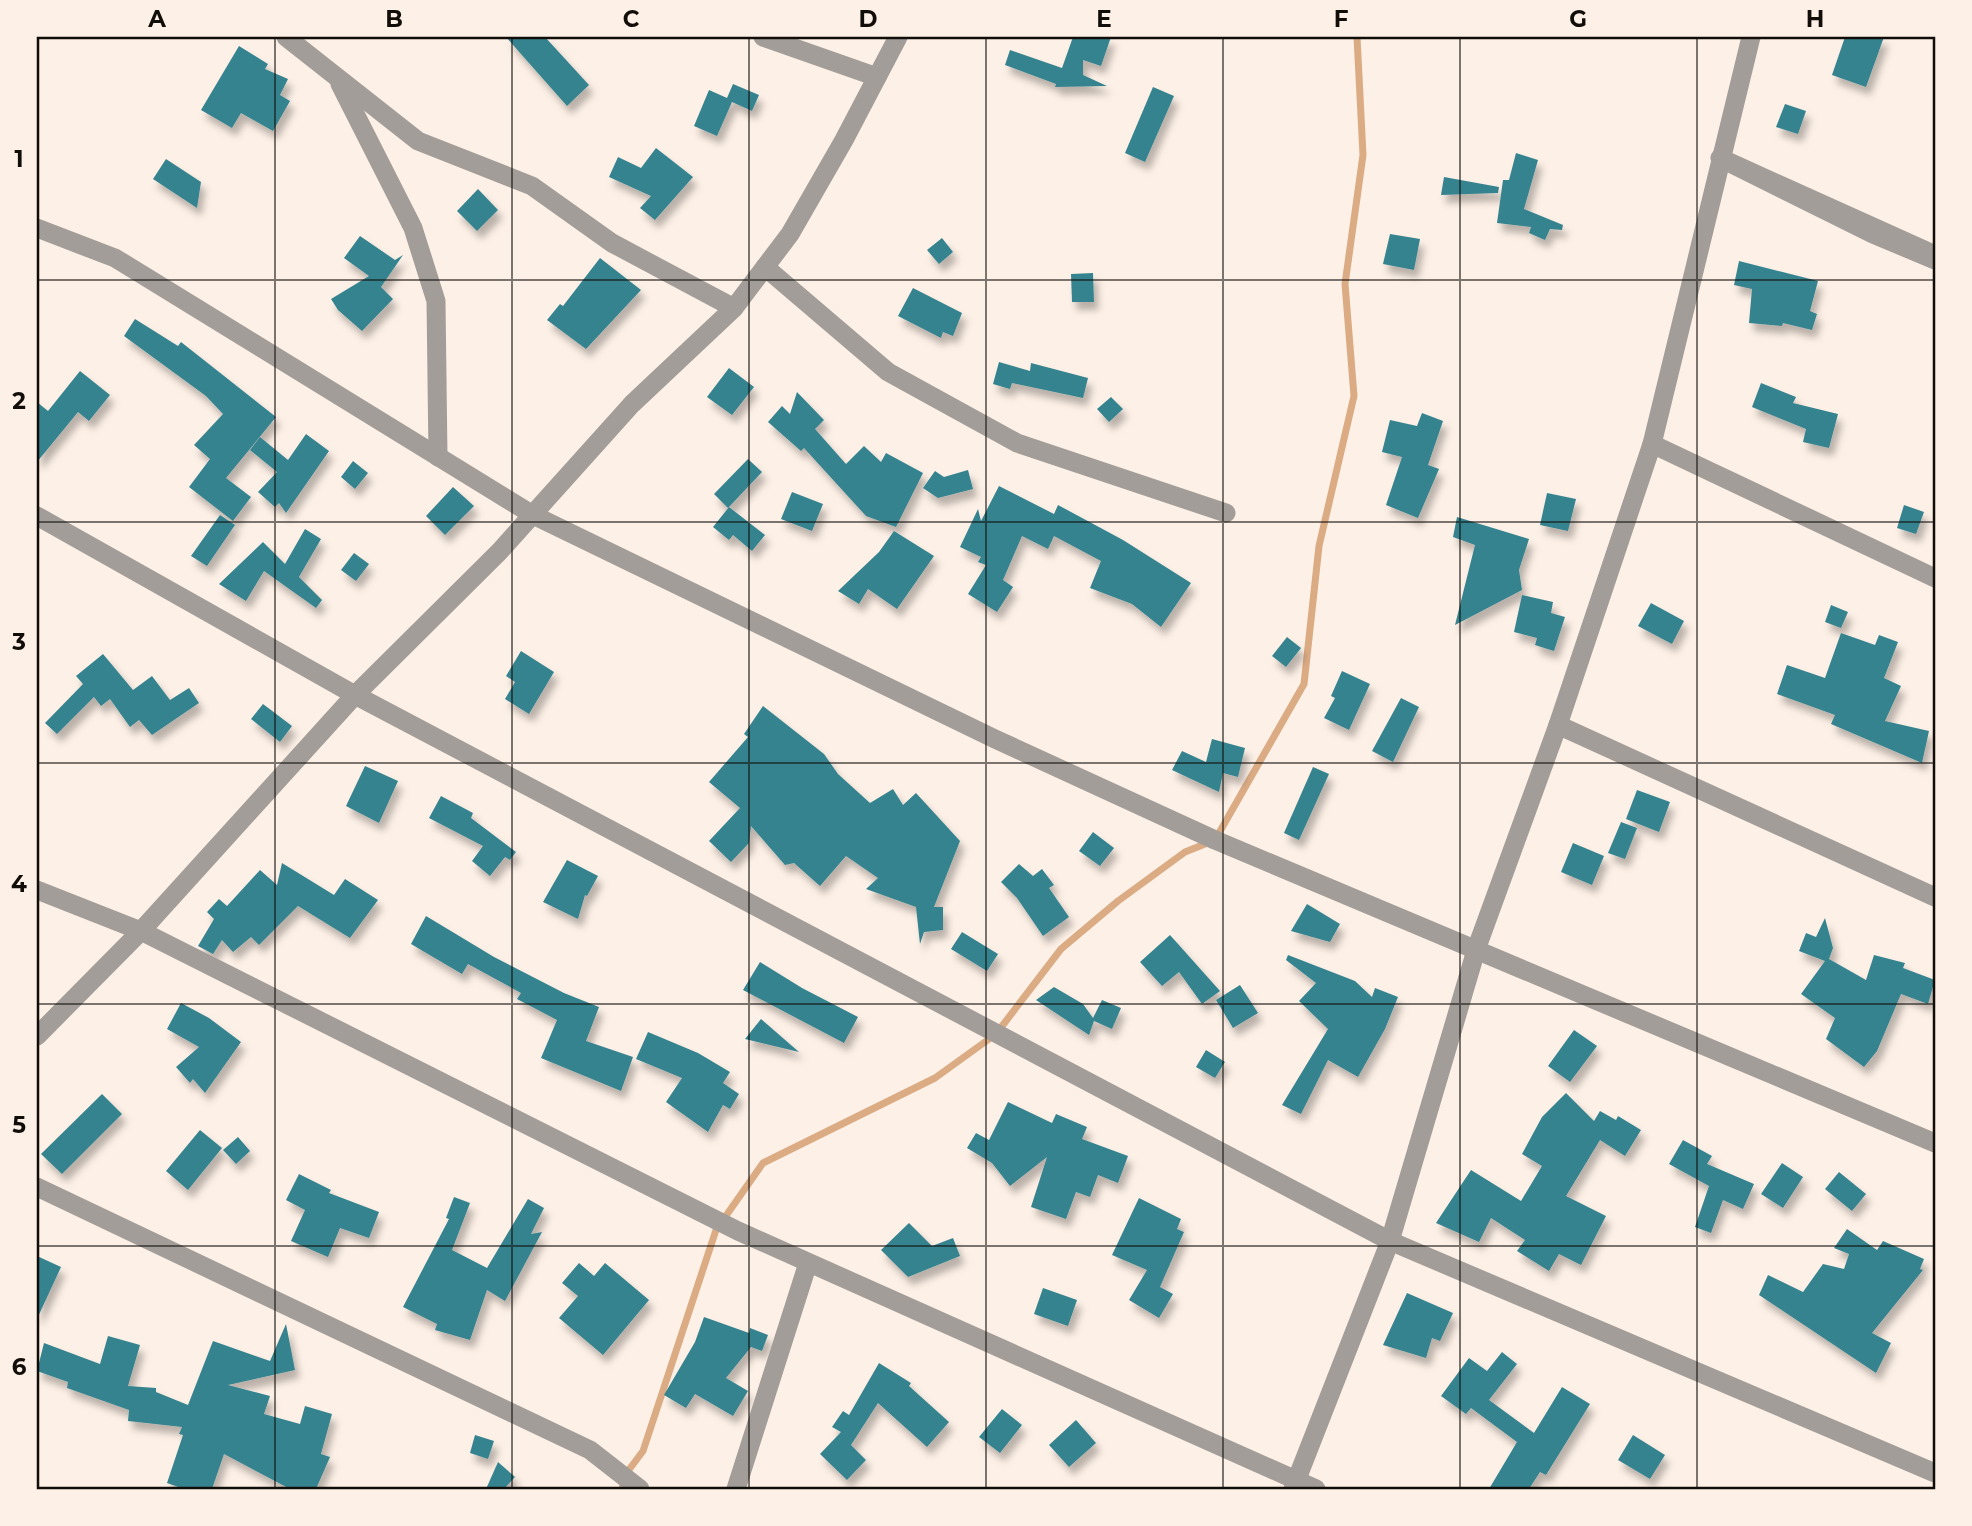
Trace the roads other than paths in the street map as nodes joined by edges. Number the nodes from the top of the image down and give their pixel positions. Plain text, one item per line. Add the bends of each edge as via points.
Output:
1 (286, 37) edge
2 (764, 37) edge
3 (898, 37) edge
4 (1751, 37) edge
5 (336, 76) junction
6 (877, 77) junction
7 (1720, 158) junction
8 (37, 228) edge
9 (1935, 255) edge
10 (1935, 260) edge
11 (765, 267) junction
12 (734, 308) junction
13 (1653, 444) junction
14 (438, 457) junction
15 (1226, 513) dead end
16 (533, 515) junction
17 (37, 516) edge
18 (1935, 578) edge
19 (355, 695) junction
20 (1558, 725) junction
21 (37, 890) edge
22 (1935, 897) edge
23 (142, 931) junction
24 (1477, 947) junction
25 (37, 1036) edge
26 (1935, 1143) edge
27 (37, 1186) edge
28 (1390, 1241) junction
29 (808, 1263) junction
30 (1935, 1473) edge
31 (1294, 1485) edge
32 (640, 1489) edge
33 (736, 1489) edge
34 (1316, 1489) edge

1 - 5 street
2 - 6 street
3 - 6 street
4 - 7 street
5 - 12 street via 418,141 532,186 612,243
5 - 14 street via 413,229 436,301
6 - 11 street via 790,234
7 - 9 street
7 - 10 street
7 - 13 street
8 - 14 street via 115,258
11 - 12 street
11 - 15 street via 888,372 1017,443
12 - 16 street via 632,404
13 - 18 street
13 - 20 street
14 - 16 street
16 - 19 street
16 - 24 street via 1119,798
17 - 19 street
19 - 23 street
19 - 28 street
20 - 22 street
20 - 24 street
21 - 23 street
23 - 25 street
23 - 29 street
24 - 26 street
24 - 28 street
27 - 32 street via 590,1450
28 - 30 street
28 - 31 street
29 - 31 street
29 - 33 street
31 - 34 street

